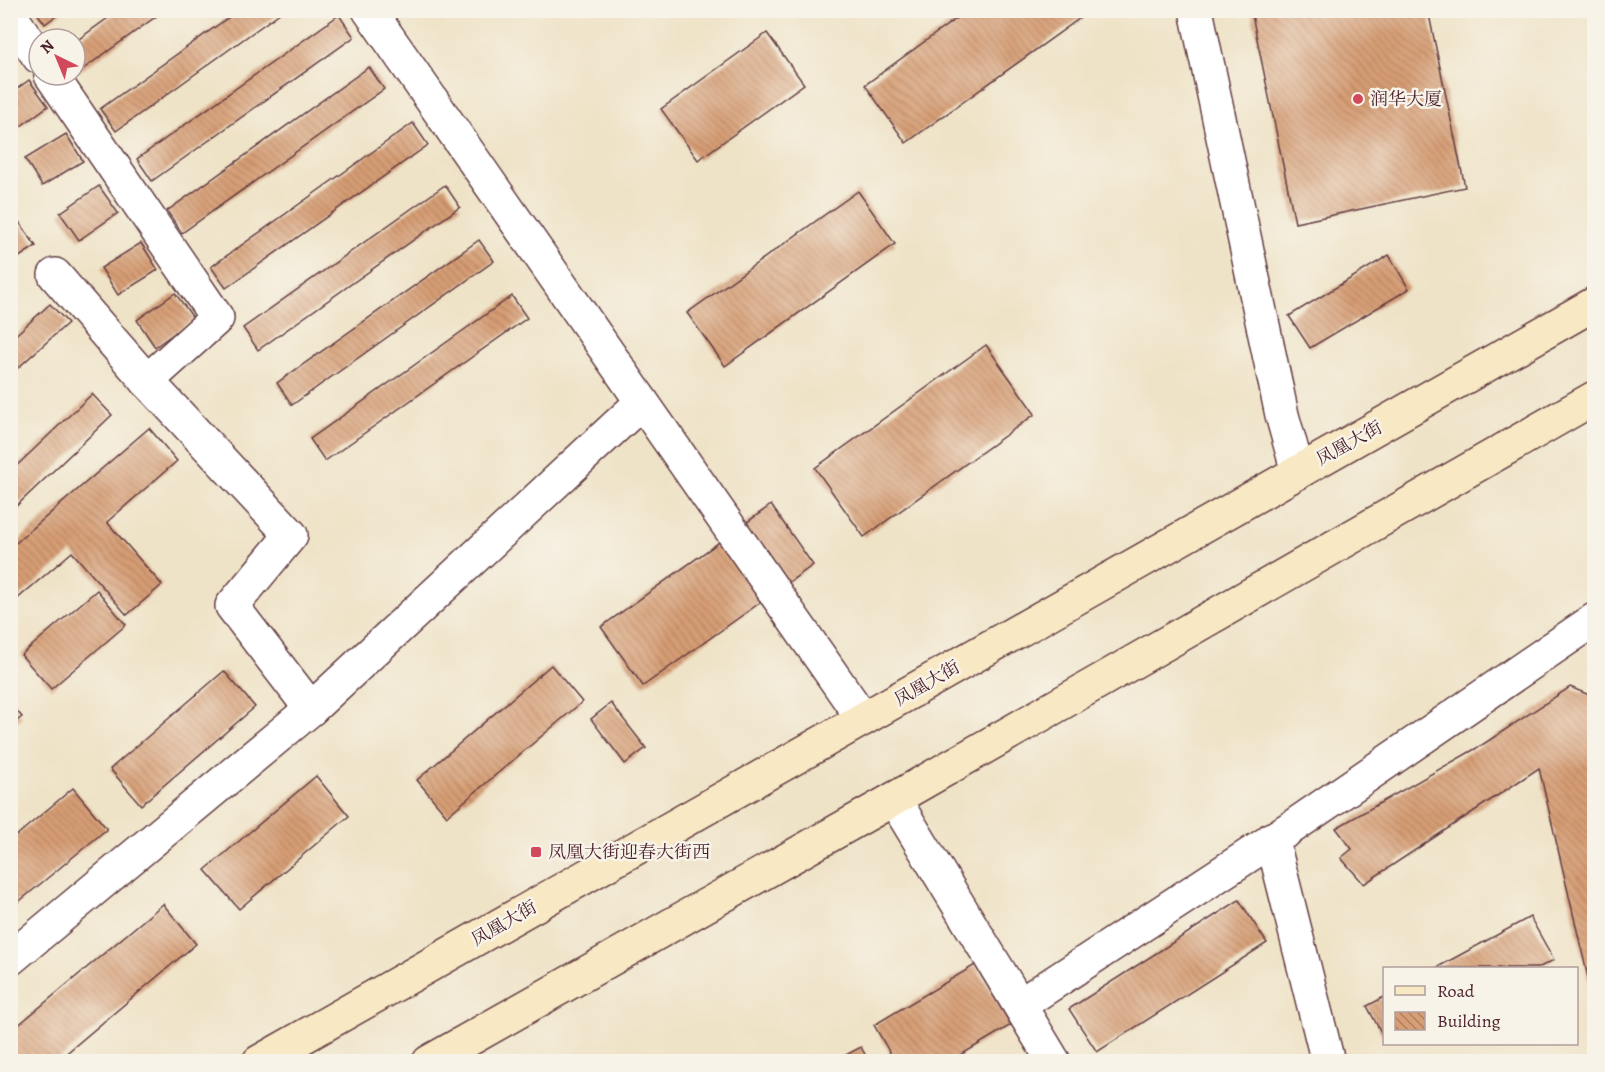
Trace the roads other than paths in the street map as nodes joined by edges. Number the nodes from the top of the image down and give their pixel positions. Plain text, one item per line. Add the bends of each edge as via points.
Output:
1 (369, 10) edge
2 (1196, 10) edge
3 (10, 15) edge
4 (27, 40) edge
5 (59, 87) edge
6 (55, 275) dead end
7 (1594, 304) edge
8 (147, 381) junction
9 (1594, 398) edge
10 (642, 402) junction
11 (1298, 472) junction
12 (1594, 620) edge
13 (311, 709) junction
14 (863, 719) junction
15 (894, 799) junction
16 (1272, 839) junction
17 (10, 959) edge
18 (1035, 995) dead end
19 (259, 1062) edge
20 (429, 1062) edge
21 (1054, 1062) edge
22 (1328, 1062) edge

1 - 10 street
2 - 11 street via 1282,415
3 - 4 street
5 - 8 street via 216,318
6 - 8 street
7 - 11 main road, 凤凰大街
8 - 13 street via 291,535 232,606
9 - 15 main road
10 - 13 street
10 - 14 street
11 - 14 main road, 凤凰大街
12 - 16 street
13 - 17 street
14 - 19 main road, 凤凰大街
15 - 20 main road
15 - 21 street
16 - 18 street
16 - 22 street

